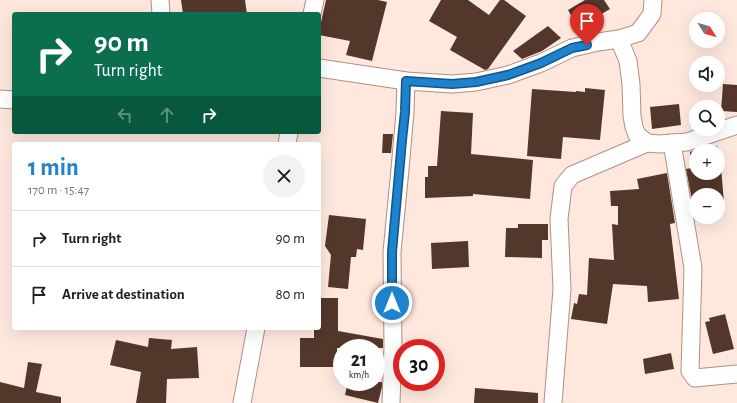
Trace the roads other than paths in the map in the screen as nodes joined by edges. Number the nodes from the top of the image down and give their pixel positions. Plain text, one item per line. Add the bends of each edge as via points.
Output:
1 (160, 0) edge
2 (315, 0) edge
3 (653, 0) edge
4 (161, 12) edge
5 (312, 12) edge
6 (619, 39) junction
7 (321, 68) edge
8 (406, 81) junction
9 (0, 99) edge
10 (12, 100) edge
11 (737, 126) edge
12 (647, 143) junction
13 (672, 143) junction
14 (256, 330) edge
15 (737, 374) edge
16 (242, 403) edge
17 (391, 403) edge
18 (553, 403) edge

1 - 4 street
2 - 5 street
3 - 6 street via 652,14 638,33
6 - 8 street via 572,48 534,66 476,82 452,84
6 - 12 street via 628,61 634,127 637,135
7 - 8 street
8 - 17 street via 392,252
9 - 10 street
11 - 13 street via 687,142
12 - 13 street
12 - 18 street via 572,175 563,186 559,219 562,289
13 - 15 street via 693,268 690,371 695,378
14 - 16 street

